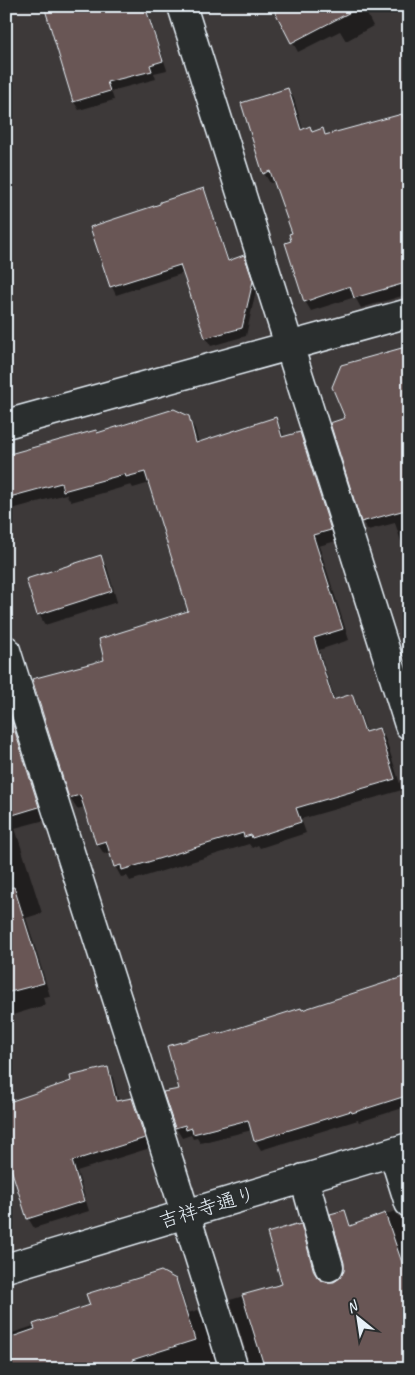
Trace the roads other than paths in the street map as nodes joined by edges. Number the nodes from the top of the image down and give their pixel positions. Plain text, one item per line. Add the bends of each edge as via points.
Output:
1 (182, 6) edge
2 (409, 313) edge
3 (289, 345) junction
4 (6, 424) edge
5 (6, 650) edge
6 (403, 685) edge
7 (409, 726) edge
8 (401, 1149) edge
9 (304, 1178) junction
10 (409, 1204) edge
11 (187, 1214) junction
12 (329, 1267) dead end
13 (6, 1268) edge
14 (234, 1369) edge

1 - 3 street
2 - 3 street
3 - 4 street
3 - 6 street
5 - 11 street
6 - 7 street
8 - 9 street, 吉祥寺通り
8 - 10 street
9 - 11 street, 吉祥寺通り
9 - 12 street
11 - 13 street, 吉祥寺通り
11 - 14 street

